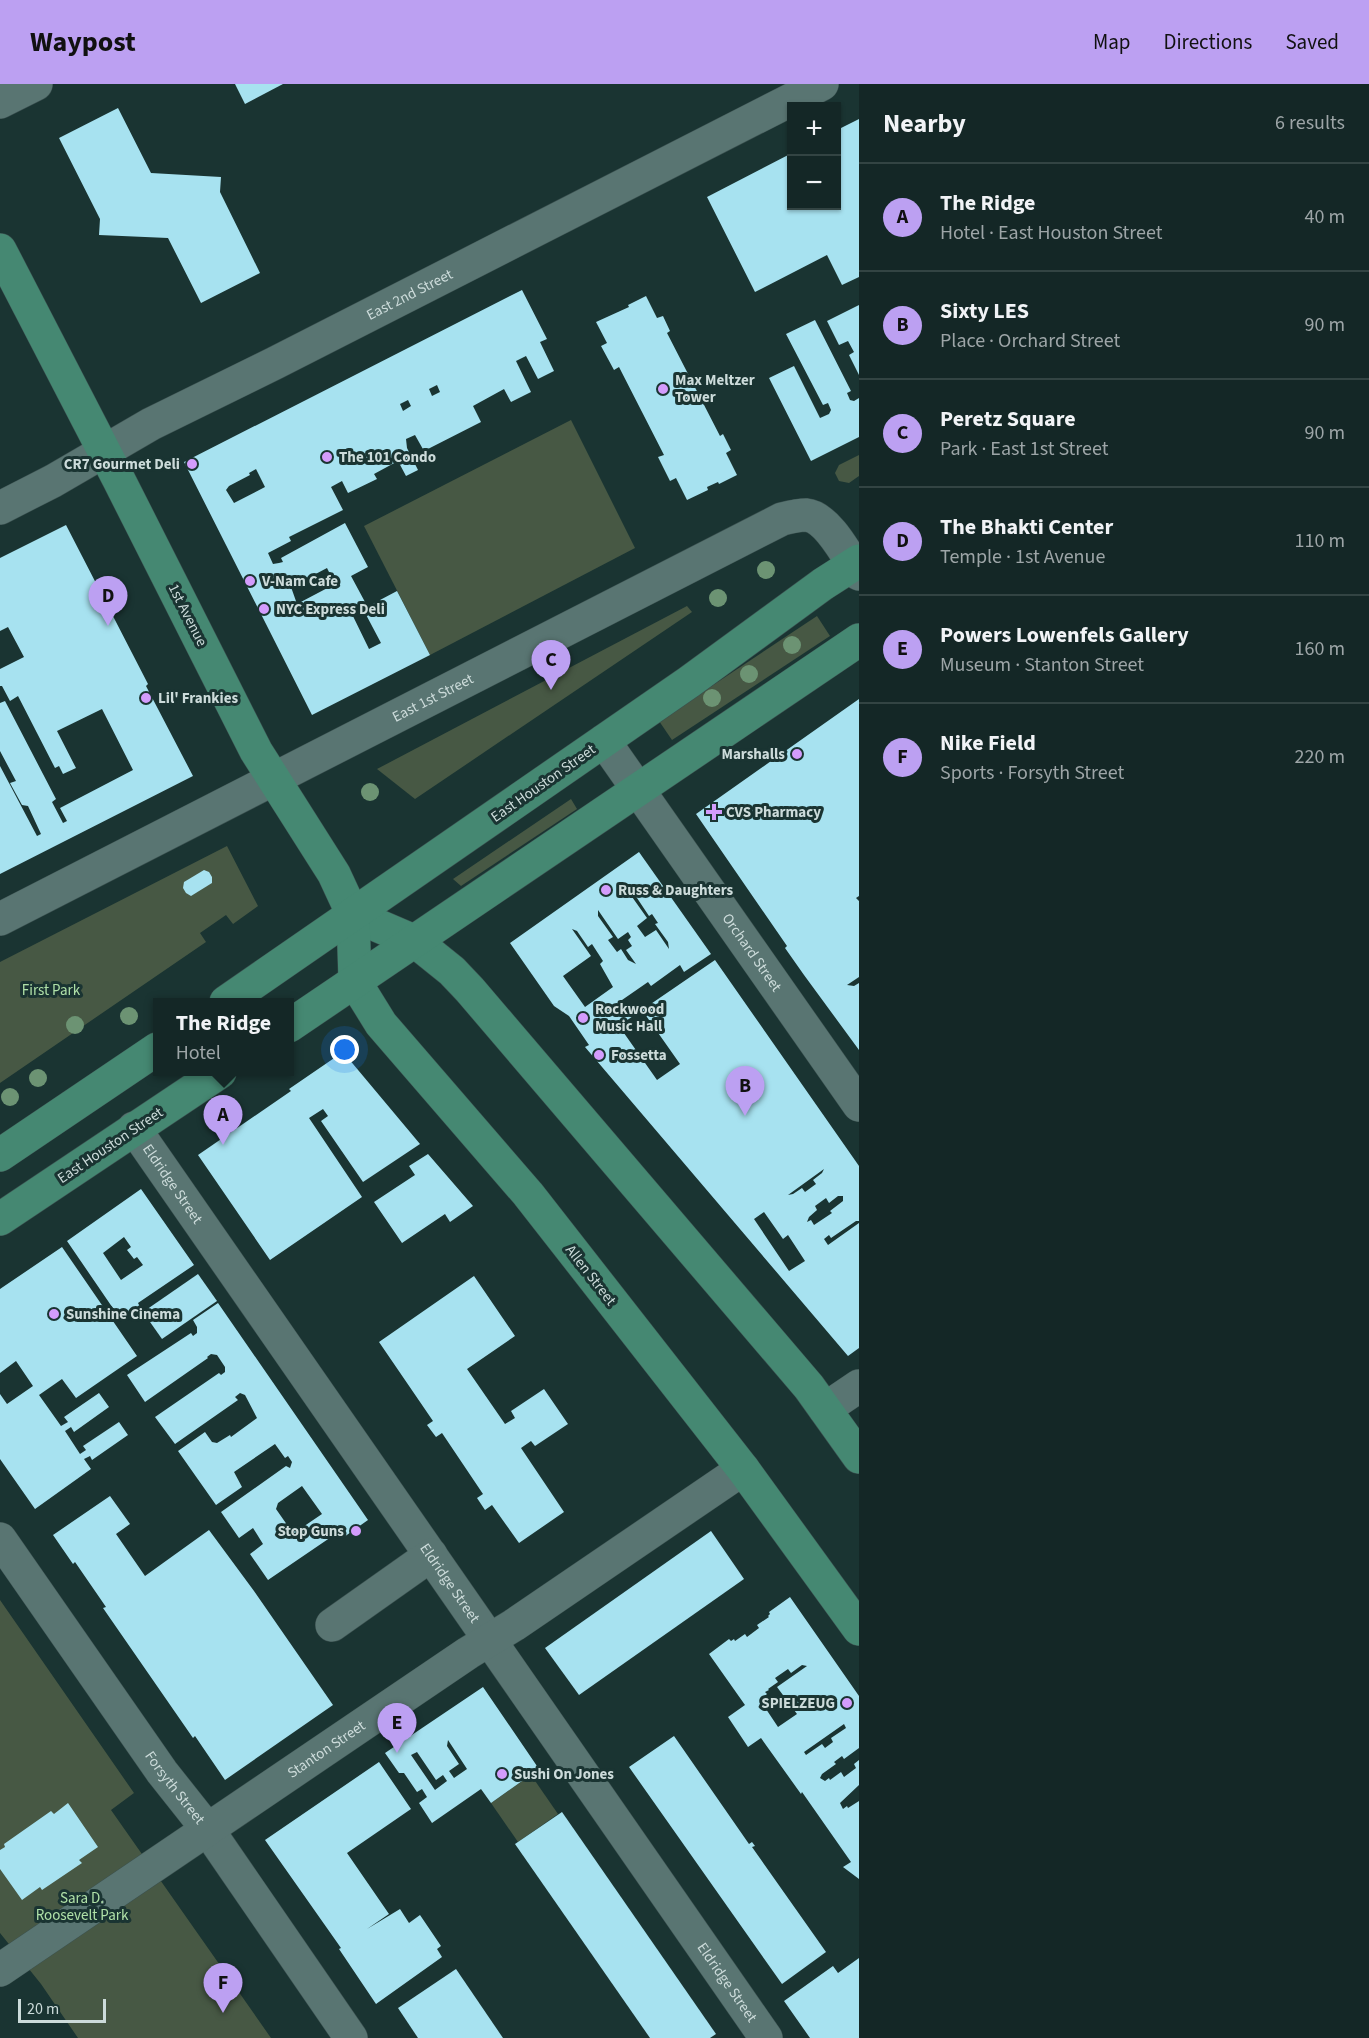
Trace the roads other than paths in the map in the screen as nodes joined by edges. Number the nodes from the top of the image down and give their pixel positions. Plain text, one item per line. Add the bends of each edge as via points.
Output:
1 (36, 84) edge
2 (822, 84) edge
3 (0, 102) edge
4 (0, 250) edge
5 (104, 452) junction
6 (0, 508) edge
7 (857, 567) edge
8 (859, 640) edge
9 (604, 741) junction
10 (273, 780) junction
11 (638, 789) junction
12 (353, 915) junction
13 (0, 919) edge
14 (416, 942) junction
15 (355, 982) junction
16 (232, 998) edge
17 (294, 1023) edge
18 (153, 1052) edge
19 (212, 1076) edge
20 (859, 1105) edge
21 (134, 1128) junction
22 (0, 1155) edge
23 (0, 1219) edge
24 (859, 1386) edge
25 (825, 1410) junction
26 (859, 1457) edge
27 (743, 1470) junction
28 (0, 1539) edge
29 (430, 1555) junction
30 (332, 1625) dead end
31 (859, 1629) edge
32 (489, 1640) junction
33 (208, 1830) junction
34 (0, 1970) edge
35 (351, 2038) edge
36 (766, 2038) edge

1 - 3 street
2 - 5 street, East 2nd Street via 152,424
4 - 5 main road, 1st Avenue
5 - 6 street, East 2nd Street
5 - 10 main road, 1st Avenue
7 - 9 main road, East Houston Street via 823,584
7 - 10 street, East 1st Street via 818,519 808,515 782,519
8 - 11 main road
9 - 11 street, Orchard Street
9 - 12 main road, East Houston Street
10 - 12 main road, 1st Avenue via 334,874
10 - 13 street, East 1st Street
11 - 14 main road
11 - 20 street, Orchard Street
12 - 14 main road
12 - 15 main road
12 - 16 main road, East Houston Street
14 - 15 main road
14 - 25 main road via 471,990 756,1323
15 - 17 main road
15 - 27 main road, Allen Street via 381,1024 528,1194
18 - 22 main road
19 - 21 main road, East Houston Street
21 - 23 main road, East Houston Street
21 - 29 street, Eldridge Street
24 - 25 street
25 - 26 main road
27 - 31 main road, Allen Street
27 - 32 street, Stanton Street
28 - 33 street, Forsyth Street via 162,1772
29 - 30 street
29 - 32 street, Eldridge Street
32 - 33 street, Stanton Street
32 - 36 street, Eldridge Street
33 - 34 street, Stanton Street
33 - 35 street, Forsyth Street

